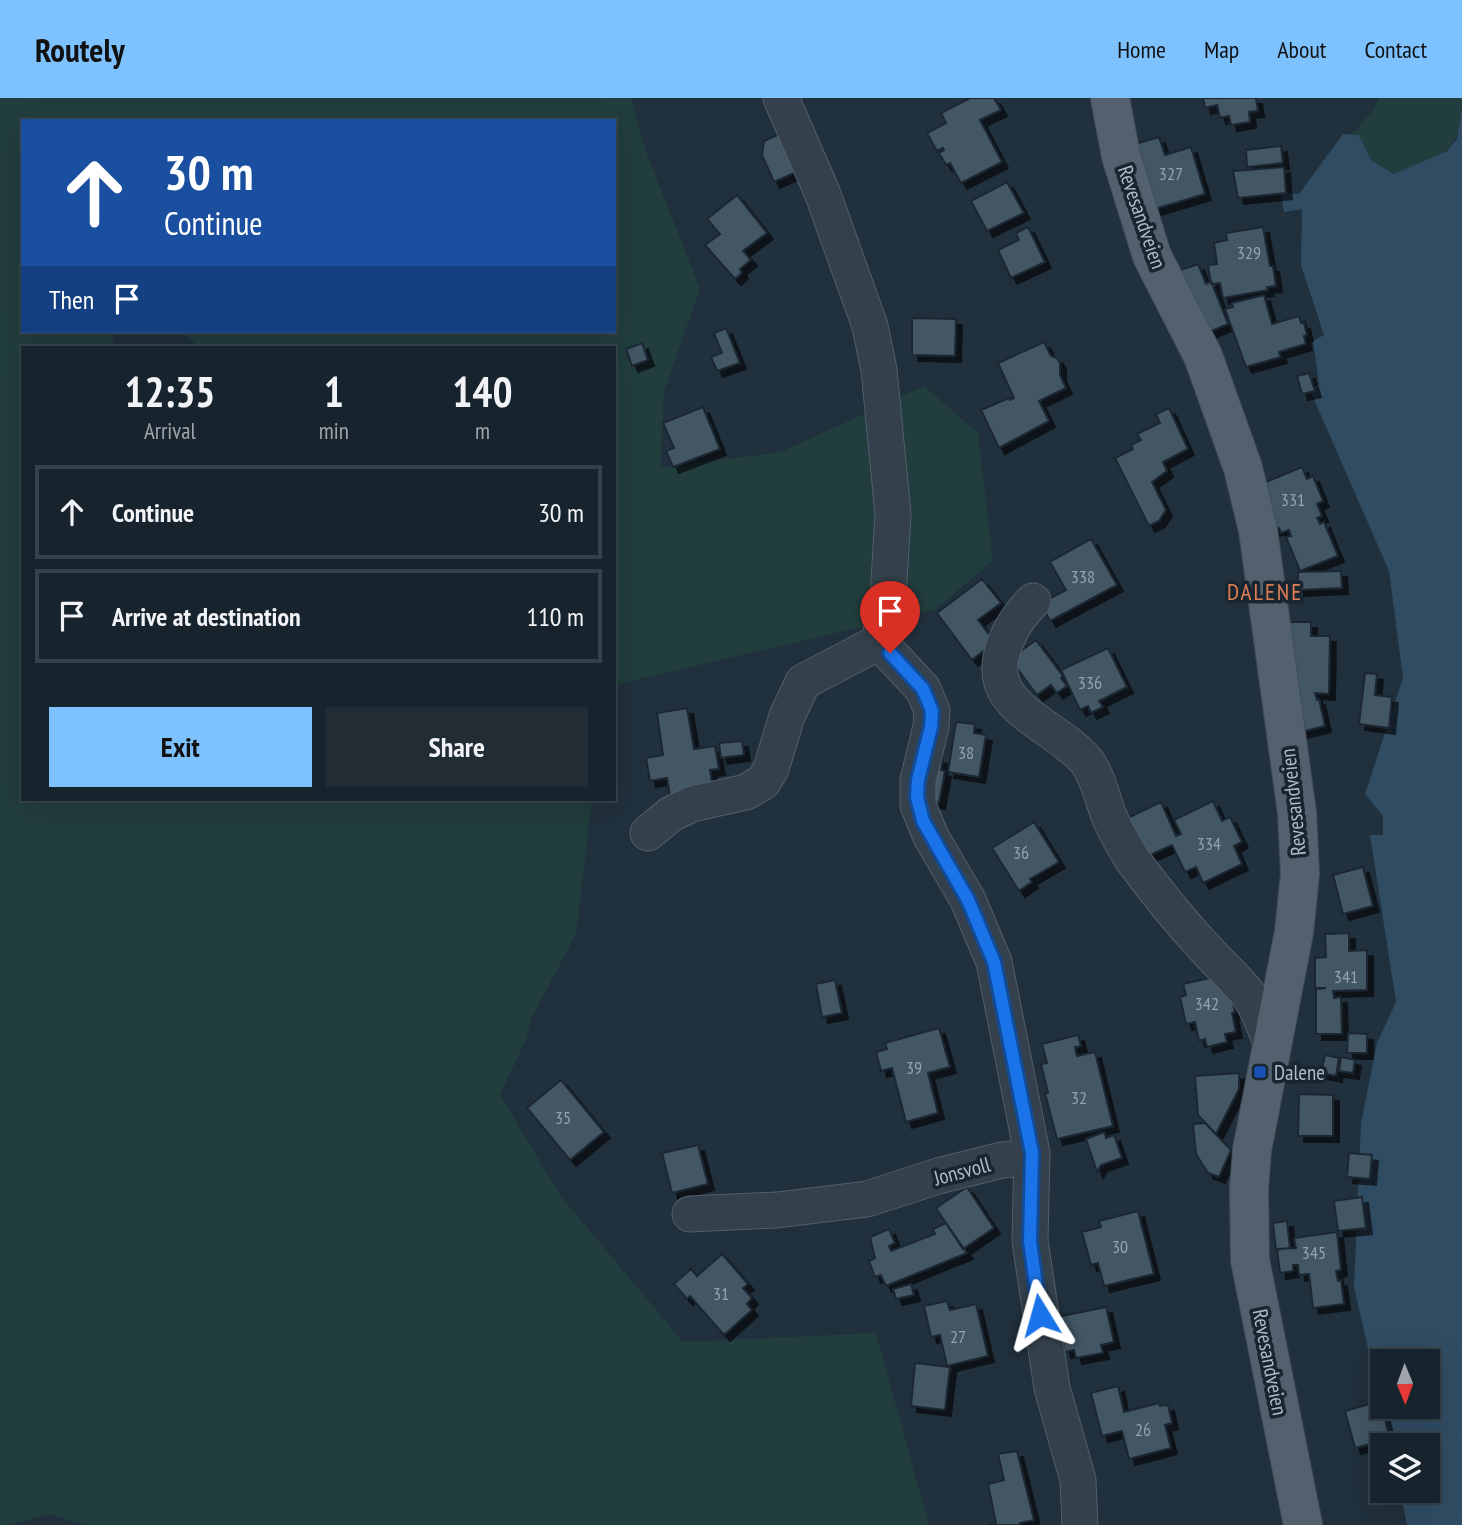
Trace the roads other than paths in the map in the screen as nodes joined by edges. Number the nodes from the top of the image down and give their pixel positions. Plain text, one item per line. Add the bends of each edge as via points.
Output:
1 (782, 98) edge
2 (1110, 98) edge
3 (1033, 601) dead end
4 (879, 642) junction
5 (648, 833) dead end
6 (1272, 1046) junction
7 (1032, 1157) junction
8 (690, 1214) dead end
9 (1080, 1525) edge
10 (1303, 1525) edge

1 - 4 street via 870,326 879,370 893,514 888,597
2 - 6 main road, Revesandveien via 1121,156 1152,257 1203,356 1243,468 1258,530 1297,813 1300,874
3 - 6 street via 1014,625 1000,661 1004,688 1022,709 1086,760 1131,857 1250,998
4 - 5 street via 803,682 764,782 746,792 692,804
4 - 7 street via 923,689 932,711 918,780 918,806 968,900 994,962
6 - 10 main road, Revesandveien via 1252,1150 1250,1260
7 - 8 street, Jonsvoll via 938,1176 867,1199
7 - 9 street via 1030,1241 1052,1388 1078,1480

